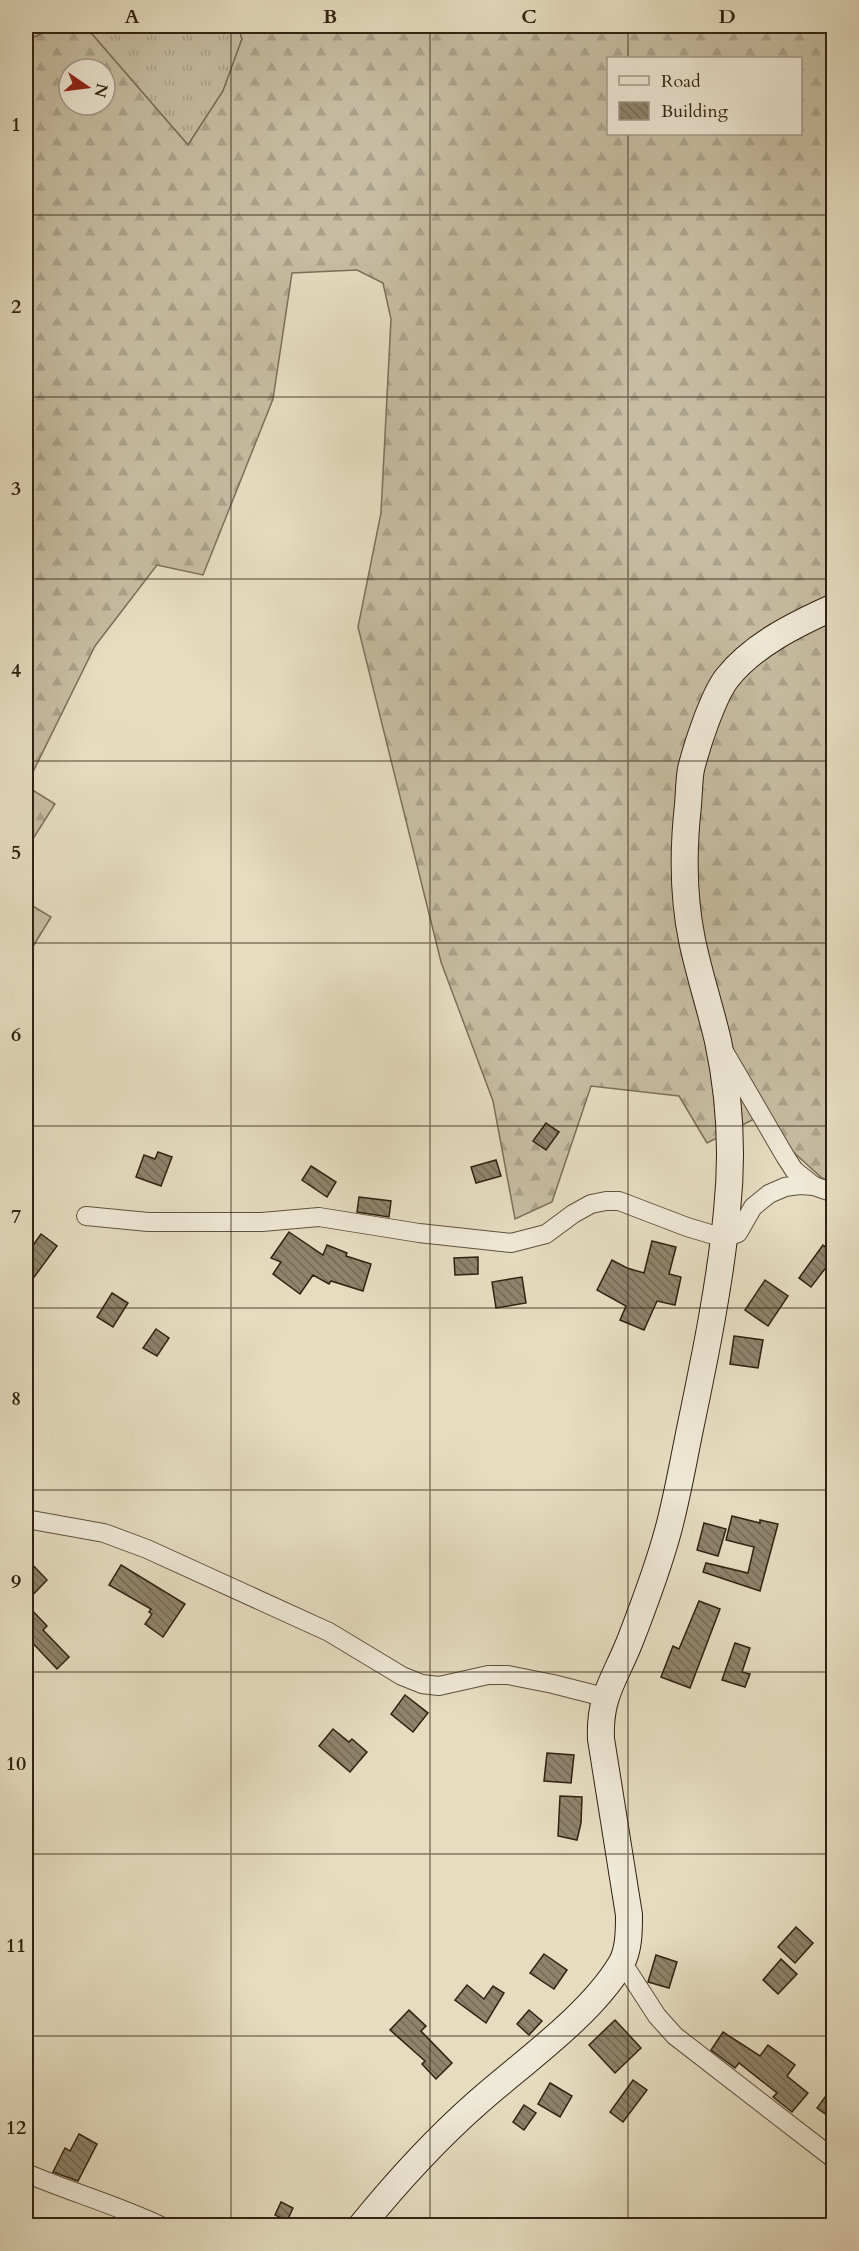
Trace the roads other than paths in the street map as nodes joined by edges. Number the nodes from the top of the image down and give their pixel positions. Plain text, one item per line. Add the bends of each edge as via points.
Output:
1 (834, 607) edge
2 (718, 1041) junction
3 (814, 1186) junction
4 (834, 1193) edge
5 (86, 1216) dead end
6 (724, 1238) junction
7 (26, 1519) edge
8 (604, 1697) junction
9 (622, 1962) junction
10 (834, 2159) edge
11 (26, 2173) edge
12 (161, 2226) edge
13 (360, 2226) edge

1 - 2 street via 785,631 726,678 705,723 691,770 685,895
2 - 3 street via 794,1170
2 - 6 street via 730,1129
3 - 4 street
3 - 6 street via 785,1187 769,1194 753,1207 738,1233
5 - 6 street via 148,1222 262,1222 319,1217 511,1242 546,1234 591,1204 619,1201
6 - 8 street via 701,1379 668,1530 648,1596
7 - 8 street via 104,1533 147,1549 329,1632 422,1684 439,1686 488,1675 508,1675
8 - 9 street via 601,1739 629,1915
9 - 10 street via 675,2036
9 - 13 street via 589,2005 426,2152
11 - 12 street

